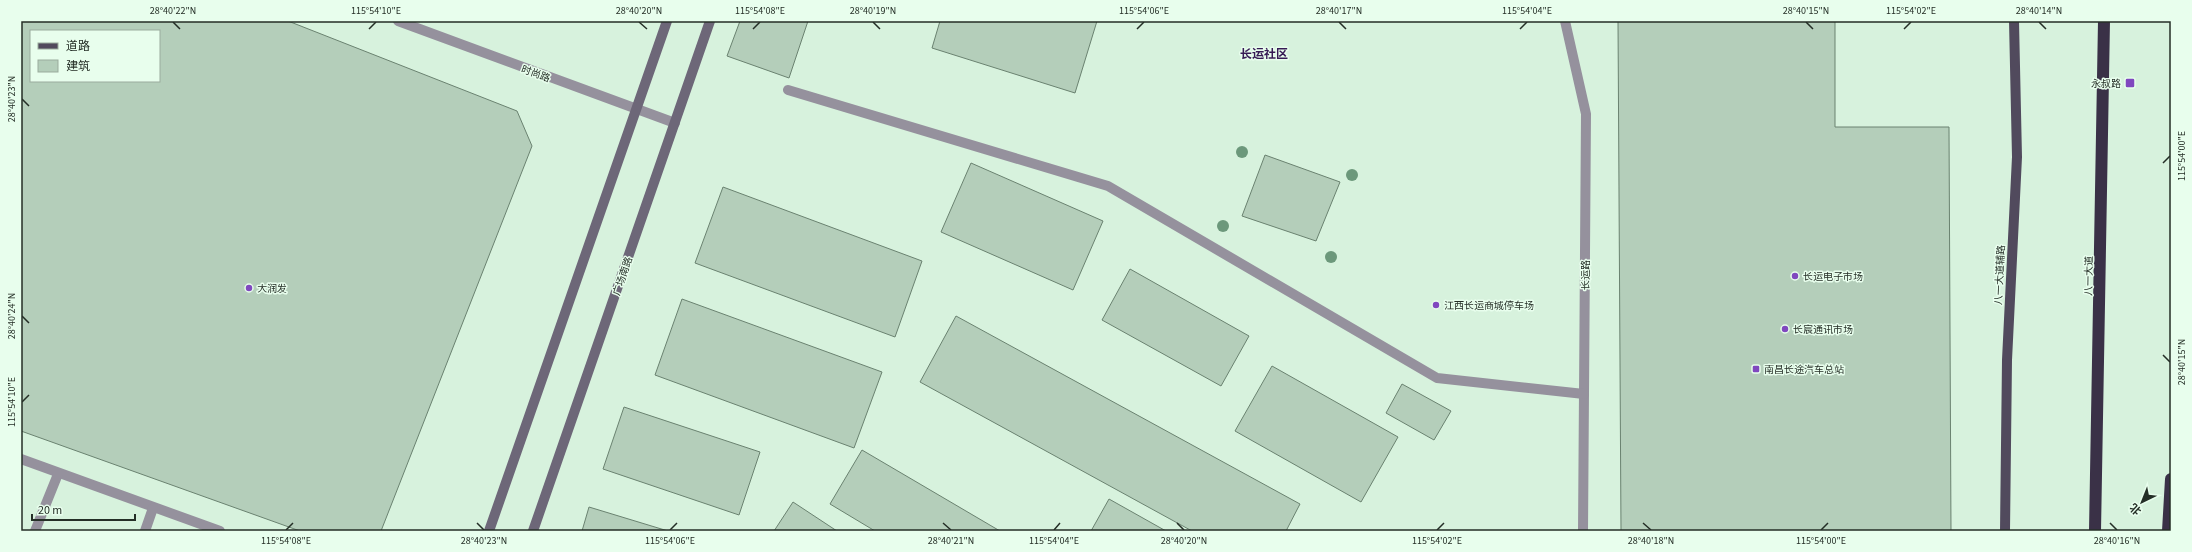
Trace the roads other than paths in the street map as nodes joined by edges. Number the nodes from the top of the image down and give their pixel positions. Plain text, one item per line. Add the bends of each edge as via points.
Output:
1 (398, 21) edge
2 (666, 21) edge
3 (710, 21) edge
4 (1566, 21) edge
5 (2014, 21) edge
6 (2104, 21) edge
7 (788, 90) dead end
8 (635, 110) junction
9 (675, 123) junction
10 (1584, 394) junction
11 (21, 459) edge
12 (58, 474) junction
13 (2171, 479) edge
14 (153, 508) junction
15 (35, 531) edge
16 (145, 531) edge
17 (220, 531) edge
18 (489, 531) edge
19 (533, 531) edge
20 (1583, 531) edge
21 (2005, 531) edge
22 (2095, 531) edge
23 (2168, 531) edge

1 - 8 street, 时尚路
2 - 8 street
3 - 9 street, 广场南路
4 - 10 street, 长运路 via 1586,114
5 - 21 main road, 八一大道辅路 via 2017,156 2007,360
6 - 22 highway, 八一大道
7 - 10 street via 1108,186 1437,378
8 - 9 street, 时尚路
8 - 18 street
9 - 19 street, 广场南路
10 - 20 street, 长运路
11 - 12 street
12 - 14 street
12 - 15 street
13 - 23 highway
14 - 16 street
14 - 17 street

